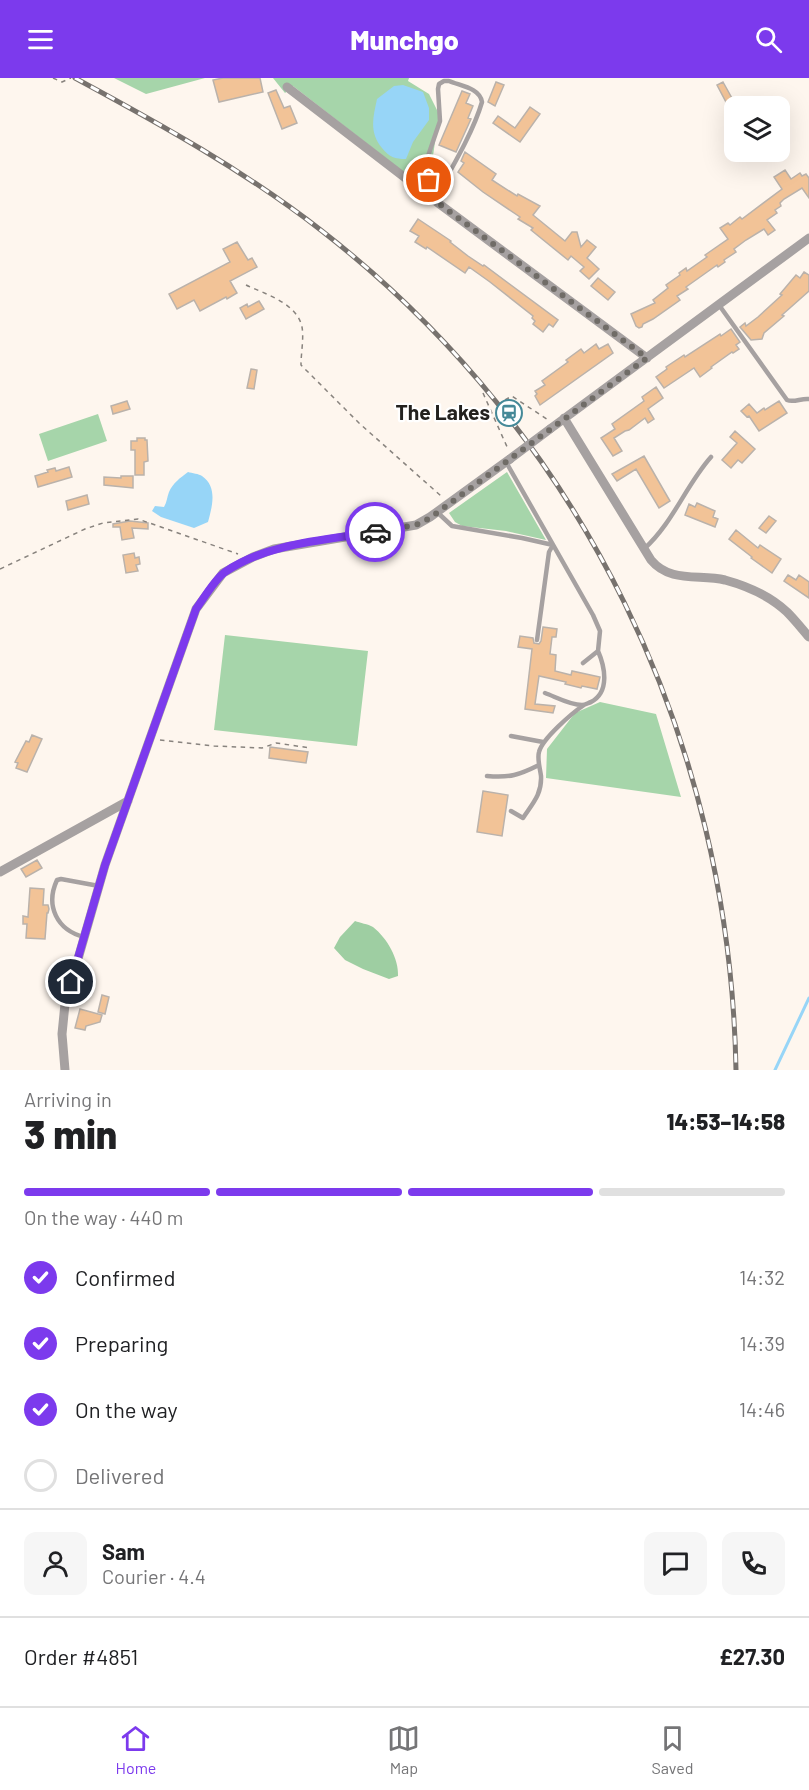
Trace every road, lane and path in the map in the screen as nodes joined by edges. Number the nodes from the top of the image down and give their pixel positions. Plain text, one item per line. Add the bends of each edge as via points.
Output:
1 (54, 78) edge
2 (71, 78) edge
3 (444, 80) edge
4 (287, 87) dead end
5 (436, 196) junction
6 (809, 238) edge
7 (246, 285) dead end
8 (719, 305) junction
9 (647, 358) junction
10 (483, 393) dead end
11 (809, 399) edge
12 (505, 400) dead end
13 (564, 418) junction
14 (550, 426) junction
15 (711, 457) dead end
16 (508, 458) junction
17 (448, 503) junction
18 (437, 512) junction
19 (644, 549) junction
20 (254, 557) junction
21 (0, 569) edge
22 (809, 637) edge
23 (537, 640) dead end
24 (598, 651) junction
25 (583, 663) dead end
26 (545, 693) dead end
27 (584, 705) junction
28 (511, 736) dead end
29 (150, 739) junction
30 (543, 742) junction
31 (311, 748) dead end
32 (539, 765) junction
33 (487, 776) dead end
34 (128, 801) junction
35 (511, 811) dead end
36 (0, 872) edge
37 (99, 886) junction
38 (84, 937) junction
39 (65, 1070) edge

1 - 2 path
3 - 5 lane via 438,89 440,121 425,172
3 - 5 lane via 478,92 482,102
4 - 5 street
5 - 9 street
6 - 8 street
7 - 17 path via 295,312 302,326 301,365
8 - 9 street
8 - 11 lane via 787,400
9 - 13 street
10 - 16 path
12 - 14 path via 512,396
13 - 14 street
13 - 19 street
14 - 16 street, bridge
15 - 19 lane
16 - 17 street
16 - 24 lane via 593,615 600,632
17 - 18 street
18 - 20 street via 416,525 274,549
18 - 23 lane via 452,526 553,545
19 - 22 street via 657,568 668,574 724,580 767,597
20 - 21 path via 138,519 85,529
20 - 29 street via 223,573 196,609
24 - 25 lane
24 - 27 lane via 604,664 603,690
26 - 27 lane
27 - 30 lane
28 - 30 lane
29 - 31 path via 214,746 262,748 276,743
29 - 34 street
30 - 32 lane
32 - 33 lane via 506,777
32 - 35 lane via 540,793 523,818
34 - 36 street
34 - 37 street
37 - 38 street
37 - 38 lane via 61,879 55,885 54,914 69,931
38 - 39 street via 64,1006

